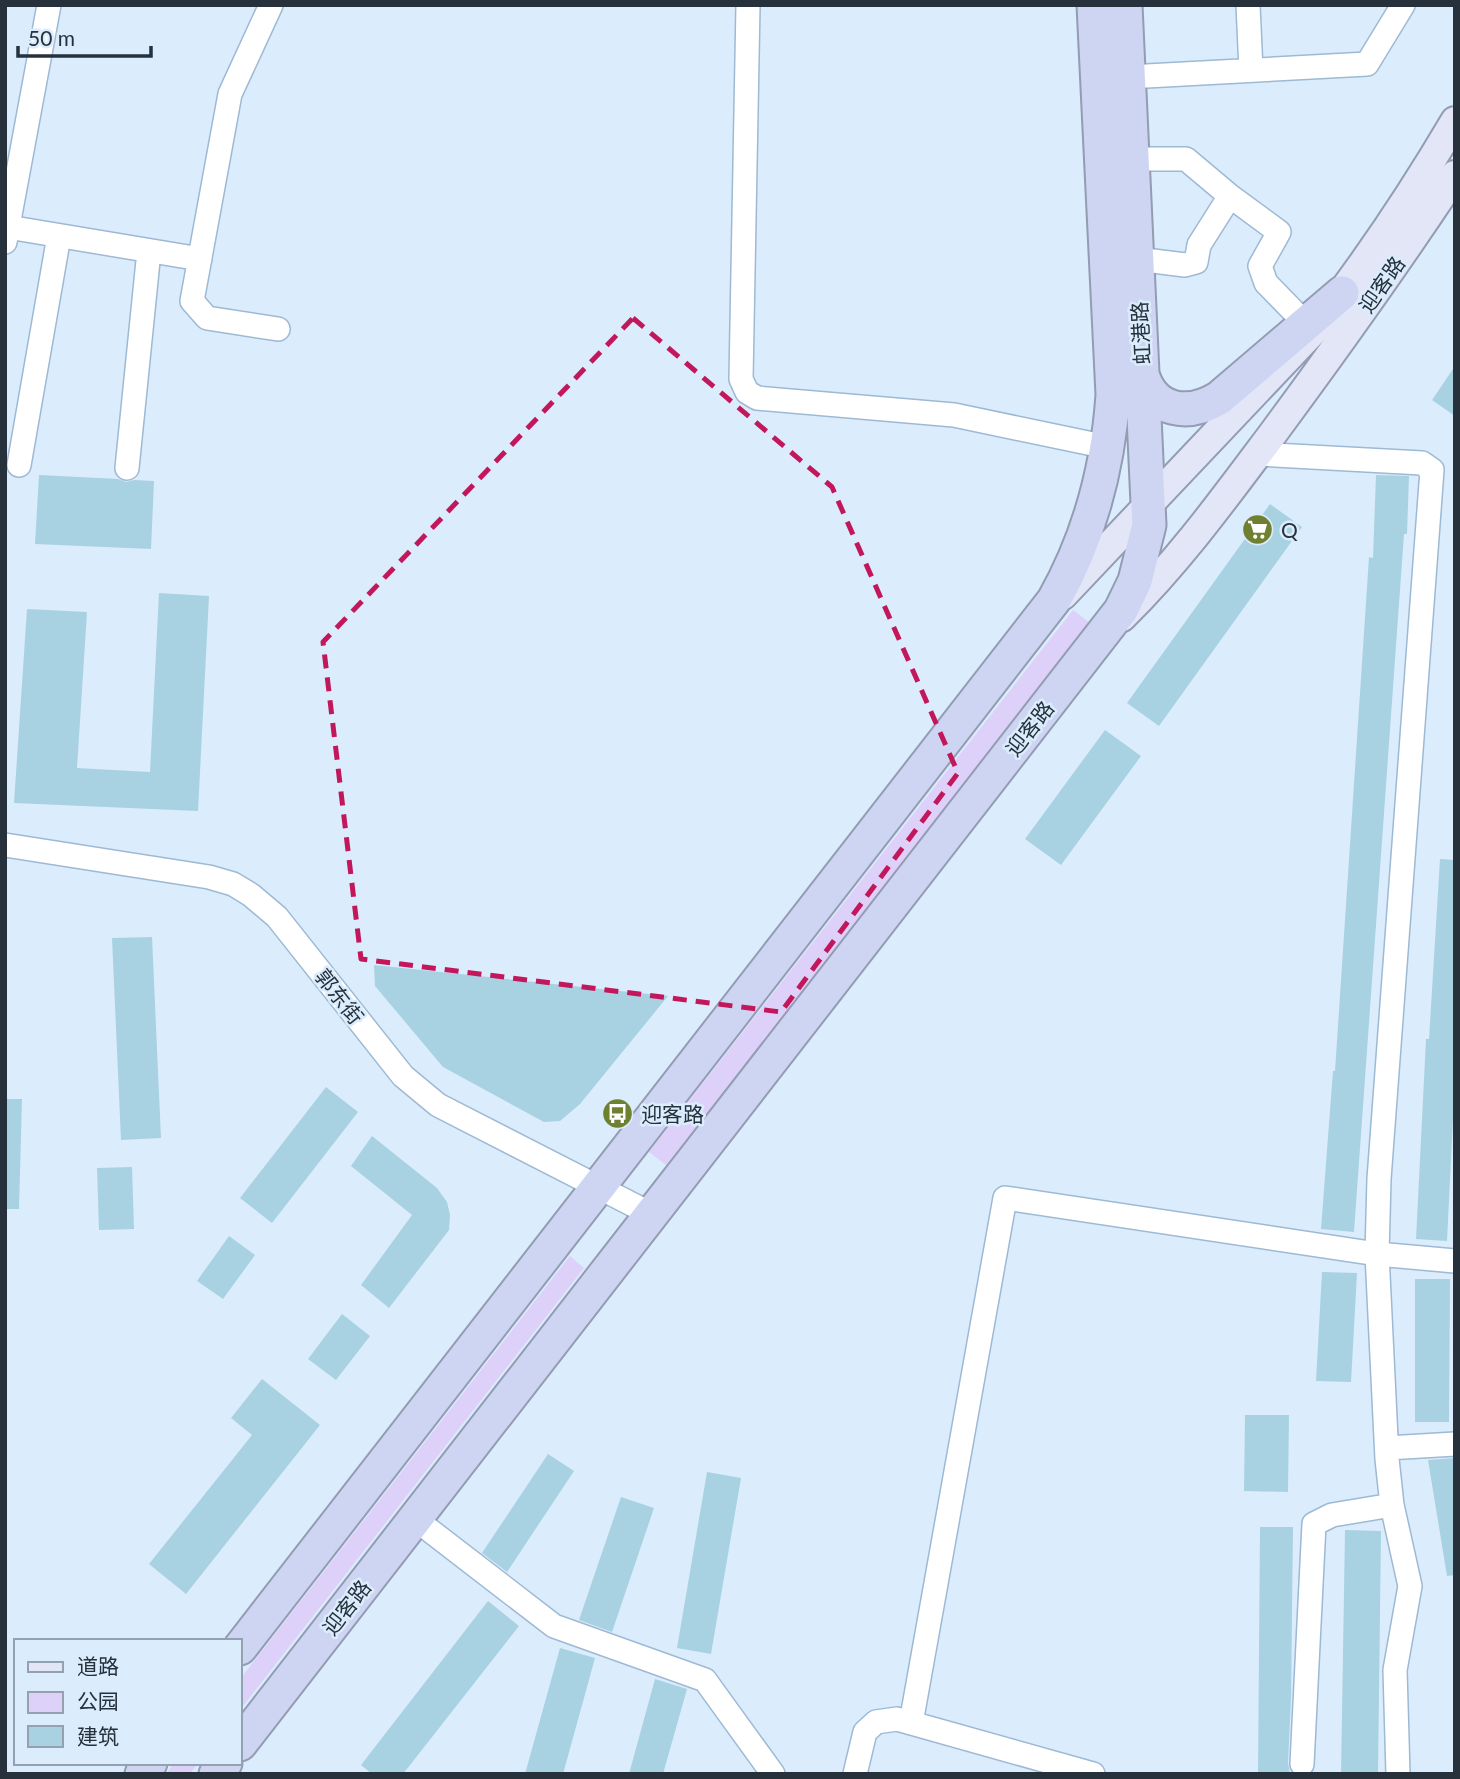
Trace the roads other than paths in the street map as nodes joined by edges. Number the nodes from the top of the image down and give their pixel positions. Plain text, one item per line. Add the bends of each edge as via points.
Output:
1 (49, 5) edge
2 (271, 5) edge
3 (748, 5) edge
4 (1094, 5) edge
5 (1125, 5) edge
6 (1248, 5) edge
7 (1403, 5) edge
8 (1251, 70) junction
9 (1128, 77) junction
10 (1454, 124) edge
11 (1132, 159) junction
12 (1455, 175) edge
13 (1230, 196) junction
14 (7, 235) edge
15 (59, 236) junction
16 (149, 251) junction
17 (200, 259) junction
18 (1137, 259) junction
19 (1342, 293) junction
20 (1306, 324) junction
21 (278, 329) dead end
22 (1142, 374) junction
23 (1107, 447) junction
24 (1258, 454) junction
25 (19, 465) dead end
26 (127, 468) dead end
27 (1148, 506) junction
28 (1037, 622) junction
29 (1093, 646) junction
30 (5, 845) edge
31 (598, 1187) junction
32 (651, 1214) junction
33 (1377, 1254) junction
34 (1455, 1261) edge
35 (1455, 1444) edge
36 (1387, 1448) junction
37 (1392, 1505) junction
38 (415, 1519) junction
39 (242, 1645) edge
40 (911, 1723) junction
41 (242, 1741) edge
42 (1302, 1764) dead end
43 (773, 1774) edge
44 (855, 1774) edge
45 (1093, 1774) edge
46 (1398, 1774) edge

1 - 14 street
2 - 17 street via 230,94
3 - 23 street via 741,379 747,392 757,398 954,415
4 - 23 highway, 虹港路 via 1113,395
5 - 9 highway, 虹港路
6 - 8 street
7 - 8 street via 1367,64
8 - 9 street
9 - 11 highway, 虹港路
10 - 19 main road, 迎客路
11 - 13 street via 1186,159
11 - 18 highway, 虹港路
12 - 24 main road, 迎客路
13 - 18 street via 1199,246 1196,262 1185,265
13 - 20 street via 1279,232 1260,266 1266,283
14 - 15 street
15 - 16 street
15 - 25 street
16 - 17 street
16 - 26 street
17 - 21 street via 192,301 207,318
18 - 22 highway, 虹港路
19 - 20 highway
19 - 27 main road, 迎客路 via 1276,372
20 - 22 highway via 1206,406 1191,410 1164,404 1146,387
22 - 27 highway, 虹港路
23 - 28 highway, 虹港路 via 1073,567
24 - 29 main road, 迎客路 via 1162,578
24 - 33 street via 1422,463 1432,470
27 - 28 main road, 迎客路
27 - 29 highway, 虹港路 via 1149,525 1135,581 1121,610
28 - 31 highway, 迎客路
29 - 32 highway, 迎客路
30 - 31 street, 郭东街 via 233,884 277,917 403,1076 438,1105
31 - 32 street, 郭东街
31 - 39 highway, 迎客路
32 - 38 highway, 迎客路
33 - 34 street
33 - 36 street
33 - 40 street via 1005,1198
35 - 36 street
36 - 37 street
37 - 42 street via 1332,1515 1314,1524
37 - 46 street via 1410,1586 1395,1670
38 - 41 highway, 迎客路
38 - 43 street via 554,1626 705,1680
40 - 44 street via 897,1719 876,1722 865,1732
40 - 45 street

